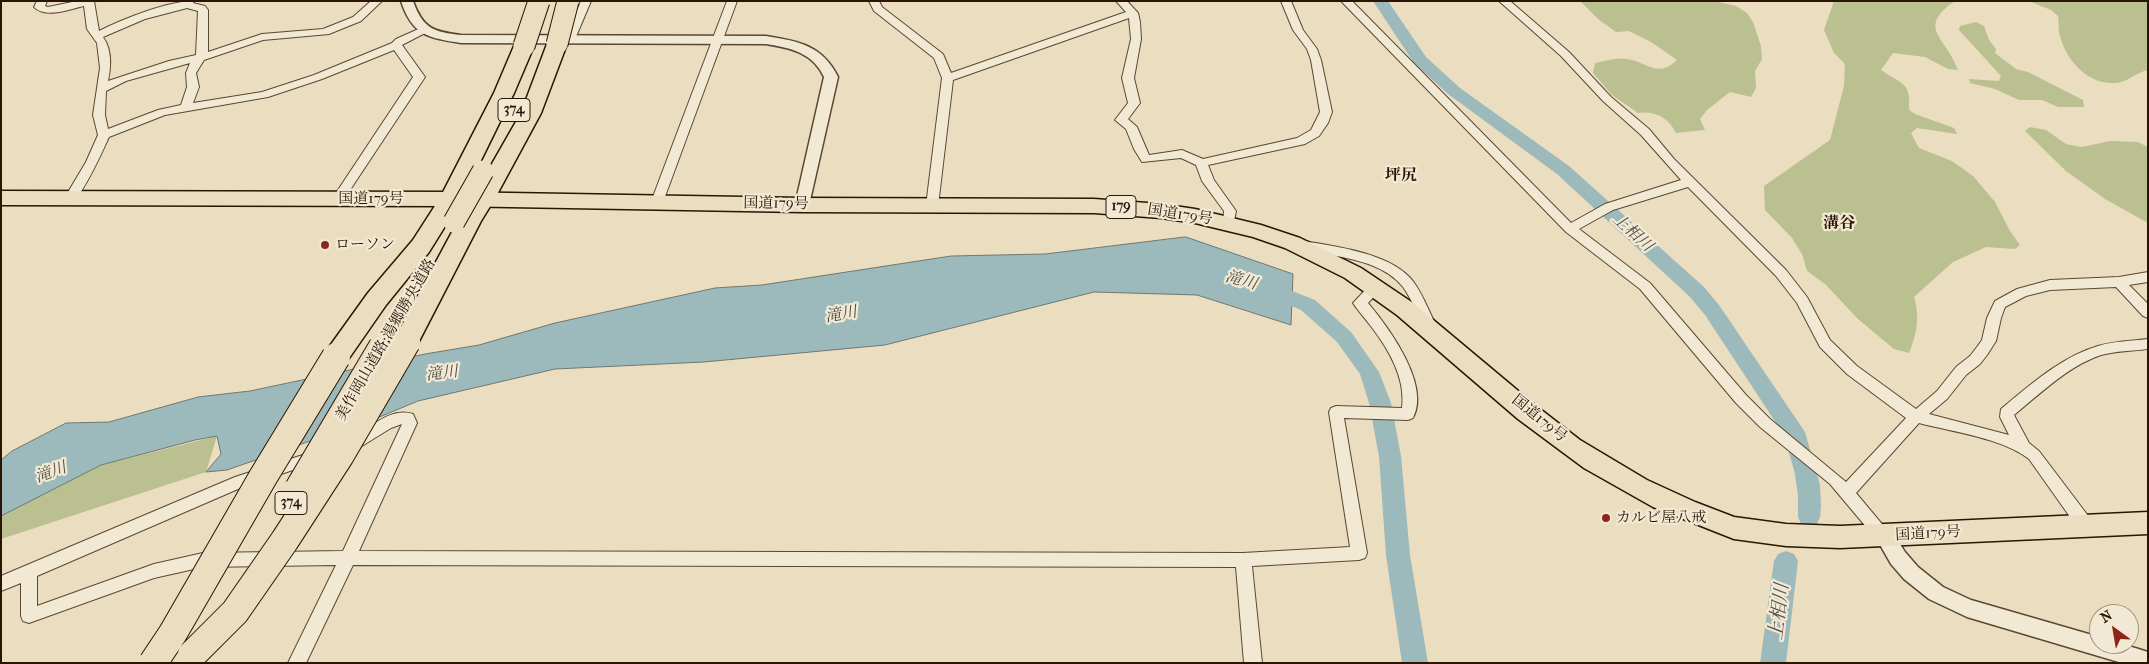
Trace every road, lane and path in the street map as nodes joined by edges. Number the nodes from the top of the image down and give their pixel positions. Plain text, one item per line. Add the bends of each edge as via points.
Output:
1 (42, 1) edge
2 (376, 1) edge
3 (407, 1) edge
4 (532, 1) edge
5 (539, 1) edge
6 (553, 1) edge
7 (568, 1) edge
8 (586, 1) edge
9 (732, 1) edge
10 (874, 1) edge
11 (1121, 1) edge
12 (1286, 1) edge
13 (1346, 1) edge
14 (1504, 1) edge
15 (89, 2) edge
16 (188, 3) edge
17 (1133, 13) junction
18 (423, 30) junction
19 (97, 36) junction
20 (718, 40) junction
21 (542, 43) junction
22 (396, 45) junction
23 (200, 58) junction
24 (948, 78) junction
25 (100, 89) junction
26 (186, 107) junction
27 (104, 135) junction
28 (1202, 163) junction
29 (1690, 182) junction
30 (1, 199) edge
31 (70, 199) junction
32 (338, 199) junction
33 (483, 200) junction
34 (657, 202) junction
35 (802, 204) junction
36 (932, 206) junction
37 (453, 210) junction
38 (1229, 223) junction
39 (1570, 229) junction
40 (1292, 242) junction
41 (2148, 277) edge
42 (2119, 282) junction
43 (1375, 288) junction
44 (2148, 313) edge
45 (1430, 328) junction
46 (2148, 344) edge
47 (395, 345) junction
48 (1916, 417) junction
49 (360, 442) junction
50 (2024, 447) junction
51 (278, 470) junction
52 (1847, 492) junction
53 (2148, 523) edge
54 (2086, 526) junction
55 (1884, 536) junction
56 (348, 558) junction
57 (282, 559) junction
58 (227, 560) junction
59 (1243, 560) junction
60 (28, 573) junction
61 (1, 584) edge
62 (190, 659) edge
63 (2148, 661) edge
64 (153, 663) edge
65 (297, 663) edge
66 (1253, 663) edge

1 - 15 street via 39,7 47,10
2 - 23 street via 357,19 325,32 262,37
3 - 18 street via 415,22
4 - 21 street
5 - 21 highway, bridge
6 - 21 highway, 美作岡山道路;湯郷勝央道路 / 374
7 - 21 highway, bridge
8 - 21 street
9 - 20 street
10 - 24 street via 878,9 939,56
11 - 17 street
12 - 28 street via 1316,60 1326,112 1322,124 1315,133 1301,141
13 - 39 street
14 - 29 street via 1565,54 1645,132
15 - 19 street via 92,29
16 - 19 street via 146,14
16 - 23 street via 202,10 200,39 204,54
17 - 24 street
17 - 28 street via 1136,39 1128,78 1134,103 1121,120 1130,124 1146,159 1182,154
18 - 21 street via 460,39
18 - 22 street
19 - 25 street via 102,43 105,68
20 - 21 street
20 - 34 street
20 - 35 street via 766,40 794,45 815,54 827,67 831,77
21 - 33 highway via 531,113
21 - 37 highway, 美作岡山道路;湯郷勝央道路 / 374, bridge via 517,104 483,172
21 - 37 highway via 504,93
22 - 26 street via 318,78 264,95
22 - 32 street via 419,76
23 - 25 street via 173,62
23 - 26 street via 191,74 193,88
24 - 36 street
25 - 27 street via 99,115
26 - 27 street via 162,112
27 - 31 street
28 - 38 street via 1208,181 1230,211
29 - 39 street via 1605,208
29 - 48 street via 1781,273 1802,300 1825,342 1852,370
30 - 31 highway, 国道179号 / 179
31 - 32 highway, 国道179号 / 179
32 - 37 highway, 国道179号 / 179
33 - 34 highway, 国道179号 / 179
33 - 37 highway, 国道179号 / 179
33 - 47 highway
34 - 35 highway, 国道179号 / 179
35 - 36 highway, 国道179号 / 179
36 - 38 highway, 国道179号 / 179 via 1143,208
37 - 47 highway, 美作岡山道路;湯郷勝央道路 / 374
37 - 64 highway, bridge via 377,299 336,357
38 - 40 highway, 国道179号 / 179
39 - 52 street via 1645,286 1741,399
40 - 43 highway, 国道179号 / 179
40 - 45 street via 1373,263 1402,278
41 - 42 street
42 - 44 street
42 - 48 street via 2050,285 2022,292 2000,304 1989,341 1982,352 1961,370 1942,395
43 - 45 highway, 国道179号 / 179
43 - 59 street via 1360,303 1379,325 1400,362 1410,393 1408,414 1336,412 1359,553
45 - 55 highway, 国道179号 / 179 via 1551,432 1611,472 1682,508 1737,529 1804,538
46 - 50 street via 2110,348 2090,354 2055,375 2006,413
47 - 62 highway, bridge via 340,455 285,540 235,612
48 - 50 street
48 - 52 street
49 - 51 street
49 - 56 street via 392,420 408,418 410,423
49 - 57 street
50 - 54 street via 2034,455
51 - 58 street
51 - 60 street via 240,480
52 - 55 street
53 - 54 highway, 国道179号 / 179
54 - 55 highway, 国道179号 / 179
55 - 63 street via 1911,573 1936,593 1967,608
56 - 57 street
56 - 59 street
56 - 65 street
57 - 58 street
58 - 60 street via 203,560 154,572 29,616
59 - 66 street
60 - 61 street

